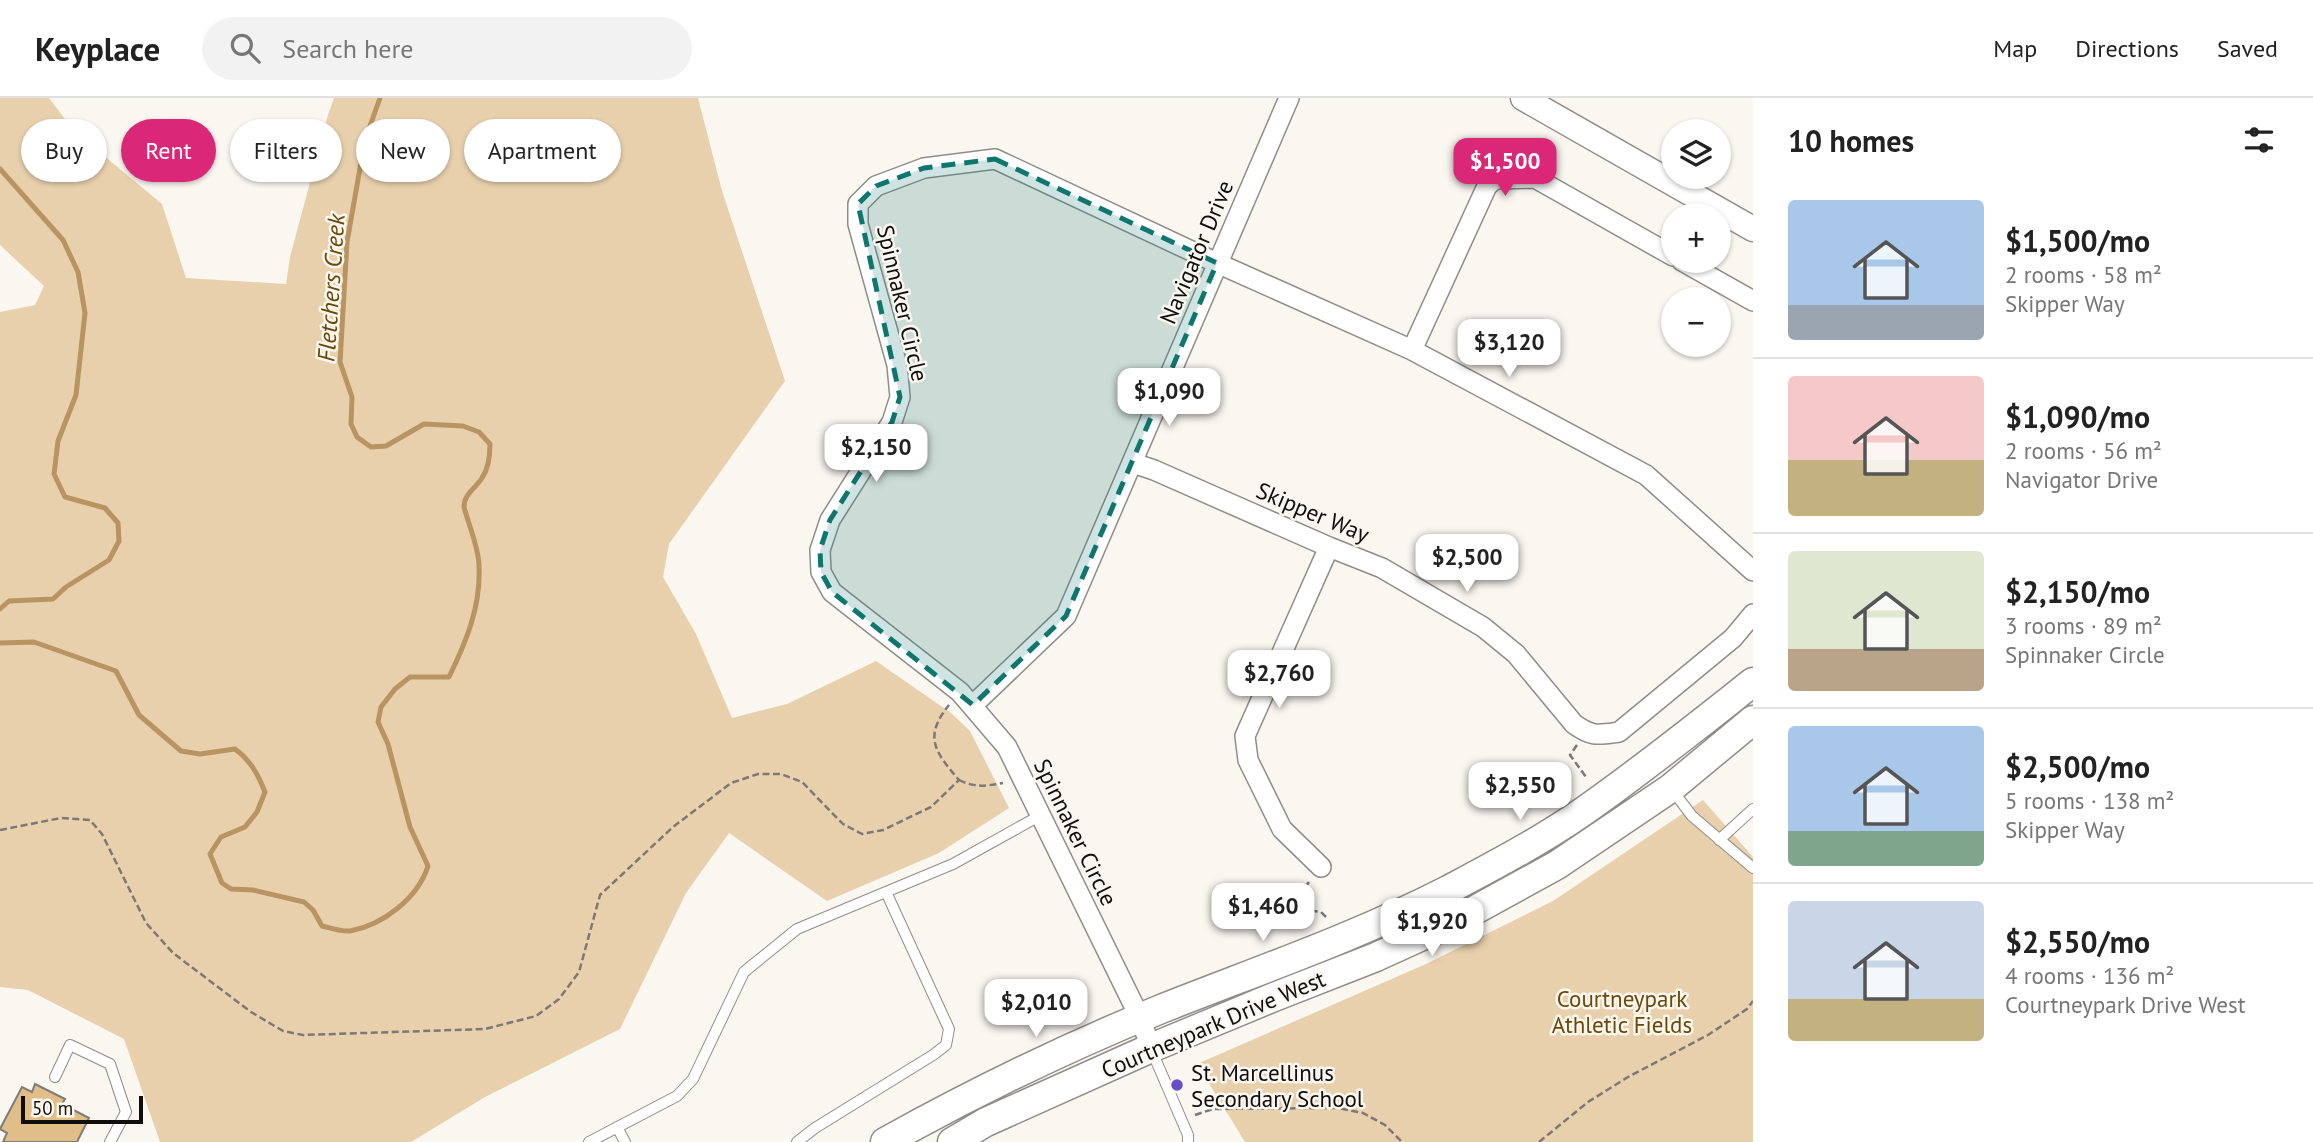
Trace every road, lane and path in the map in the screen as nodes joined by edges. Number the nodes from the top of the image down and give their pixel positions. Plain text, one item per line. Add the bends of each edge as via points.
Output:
1 (1289, 98) edge
2 (1523, 98) edge
3 (1753, 229) edge
4 (1661, 249) edge
5 (1217, 263) junction
6 (1703, 273) edge
7 (1753, 301) edge
8 (1412, 350) junction
9 (1133, 463) junction
10 (1329, 547) junction
11 (1753, 571) edge
12 (1753, 614) edge
13 (1753, 682) edge
14 (967, 699) junction
15 (1753, 720) edge
16 (1586, 732) junction
17 (1652, 762) junction
18 (1586, 777) dead end
19 (1024, 778) junction
20 (959, 780) junction
21 (1671, 788) junction
22 (1753, 808) edge
23 (1041, 815) junction
24 (0, 831) edge
25 (1719, 840) junction
26 (1321, 867) joint
27 (1753, 868) edge
28 (886, 892) junction
29 (1326, 917) dead end
30 (1753, 1001) edge
31 (1140, 1018) junction
32 (1151, 1048) junction
33 (55, 1077) dead end
34 (1181, 1119) junction
35 (617, 1128) junction
36 (110, 1142) edge
37 (589, 1142) edge
38 (625, 1142) edge
39 (797, 1142) edge
40 (885, 1142) edge
41 (952, 1142) edge
42 (1188, 1142) edge
43 (1402, 1142) edge
44 (1539, 1142) edge

1 - 5 street, Navigator Drive
2 - 3 street
4 - 8 street via 1535,178 1495,178 1487,186
5 - 8 street
5 - 9 street, Navigator Drive
5 - 14 street, Spinnaker Circle via 995,159 924,168 876,186 858,204 858,224 897,365 900,397 892,422 830,520 820,550 821,572 832,592
6 - 7 street
8 - 11 street via 1646,475
9 - 10 street, Skipper Way
9 - 14 street, Navigator Drive via 1066,616
10 - 16 street, Skipper Way via 1382,568 1483,626 1516,654 1574,724
10 - 26 street via 1245,736 1248,760 1282,829
12 - 16 street via 1733,638 1619,732 1597,736
13 - 17 main road, Courtneypark Drive West
14 - 19 street, Spinnaker Circle via 1007,747
14 - 20 path via 937,721 934,741 940,757
15 - 21 main road, Courtneypark Drive West
16 - 18 path via 1570,755
17 - 21 main road
17 - 31 main road, Courtneypark Drive West via 1522,850 1447,890
19 - 20 path via 982,787
19 - 23 street, Spinnaker Circle
20 - 24 path via 930,807 883,830 862,834 843,824 803,782 780,774 758,774 731,783 673,827 600,895 579,972 559,999 536,1016 485,1029 303,1035 283,1031 173,953 146,923 102,834 90,820 61,818
21 - 25 lane via 1692,816
21 - 32 main road, Courtneypark Drive West via 1557,865 1455,920
22 - 25 lane
23 - 28 lane via 953,864
23 - 31 street, Spinnaker Circle
25 - 27 lane
26 - 29 path via 1296,900
28 - 35 lane via 797,929 744,972 694,1079 677,1096
28 - 39 lane via 949,1029 946,1045
30 - 44 path via 1708,1035 1587,1101
31 - 32 street, Spinnaker Circle
31 - 40 main road, Courtneypark Drive West via 954,1104
32 - 34 lane
32 - 41 main road, Courtneypark Drive West via 986,1122
33 - 36 lane via 70,1045 110,1064 127,1112
34 - 42 lane
34 - 43 path via 1213,1110 1338,1108 1363,1113
35 - 37 lane
35 - 38 lane

